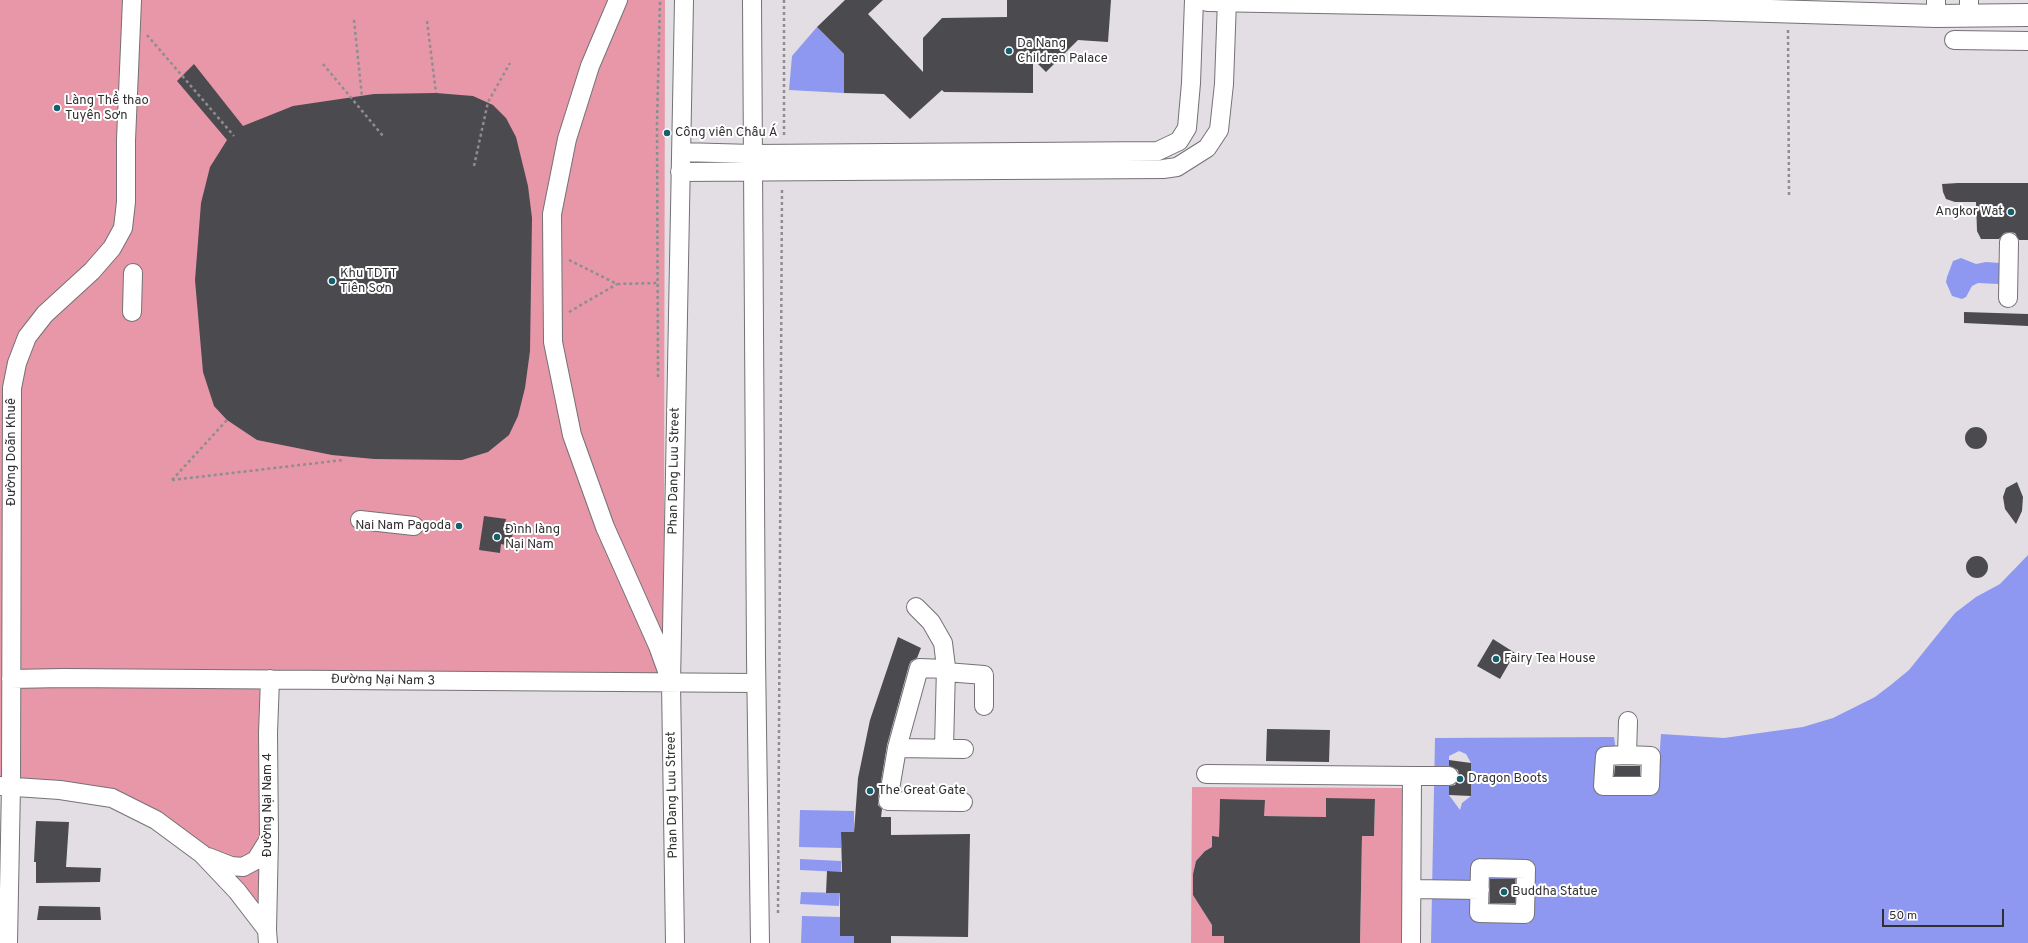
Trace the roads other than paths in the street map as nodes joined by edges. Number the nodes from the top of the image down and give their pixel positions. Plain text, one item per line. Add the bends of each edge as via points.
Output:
1 (132, 0) edge
2 (618, 0) edge
3 (684, 0) edge
4 (752, 0) edge
5 (1194, 0) edge
6 (1220, 0) edge
7 (1422, 2) edge
8 (1705, 5) edge
9 (1936, 8) edge
10 (1969, 8) edge
11 (2028, 14) edge
12 (1954, 40) dead end
13 (2028, 41) edge
14 (681, 152) junction
15 (753, 154) junction
16 (680, 172) junction
17 (753, 172) junction
18 (2009, 249) dead end
19 (132, 273) dead end
20 (2008, 298) dead end
21 (132, 312) dead end
22 (360, 520) dead end
23 (414, 526) dead end
24 (916, 607) dead end
25 (946, 671) junction
26 (270, 679) junction
27 (11, 680) junction
28 (671, 683) junction
29 (756, 684) junction
30 (984, 706) dead end
31 (1628, 721) dead end
32 (897, 748) junction
33 (944, 748) junction
34 (964, 749) dead end
35 (1627, 755) dead end
36 (1206, 774) dead end
37 (1412, 776) junction
38 (1449, 776) dead end
39 (5, 786) edge
40 (963, 802) dead end
41 (269, 838) junction
42 (202, 854) junction
43 (1412, 889) junction
44 (1480, 890) dead end
45 (4, 936) edge
46 (268, 936) edge
47 (675, 943) edge
48 (760, 943) edge
49 (1412, 943) edge

1 - 27 street, Đường Doãn Khuê via 123,228 112,248 92,272 45,314 27,337 17,363 12,388
2 - 28 street via 590,66 567,139 552,214 553,342 572,435 605,528 658,646
3 - 14 street, Phan Dang Luu Street
4 - 15 street
5 - 15 street via 1187,128 1179,141 1158,151
6 - 7 main road
6 - 17 street via 1224,84 1219,130 1207,148 1177,167
7 - 8 main road
8 - 9 main road
9 - 10 main road
10 - 11 main road
12 - 13 street
14 - 15 street
14 - 16 street, Phan Dang Luu Street
15 - 17 street
16 - 17 street
16 - 28 street, Phan Dang Luu Street
17 - 29 street
18 - 20 street
19 - 21 street
22 - 23 street
24 - 25 street via 937,631 943,643
25 - 30 street via 984,675
25 - 32 street via 919,668
25 - 33 street
26 - 27 street, Đường Nại Nam 3
26 - 28 street, Đường Nại Nam 3
26 - 41 street, Đường Nại Nam 4
27 - 39 street, Đường Doãn Khuê
28 - 29 street, Đường Nại Nam 3
28 - 47 street, Phan Dang Luu Street
29 - 48 street
31 - 35 street
32 - 33 street
32 - 40 street via 888,801
33 - 34 street
36 - 37 street
37 - 38 street
37 - 43 street
39 - 42 street via 60,790 112,798 156,820
39 - 45 street, Đường Doãn Khuê
41 - 42 street via 256,860 243,867 231,866
41 - 46 street, Đường Nại Nam 4
42 - 46 street via 237,891
43 - 44 street
43 - 49 street

